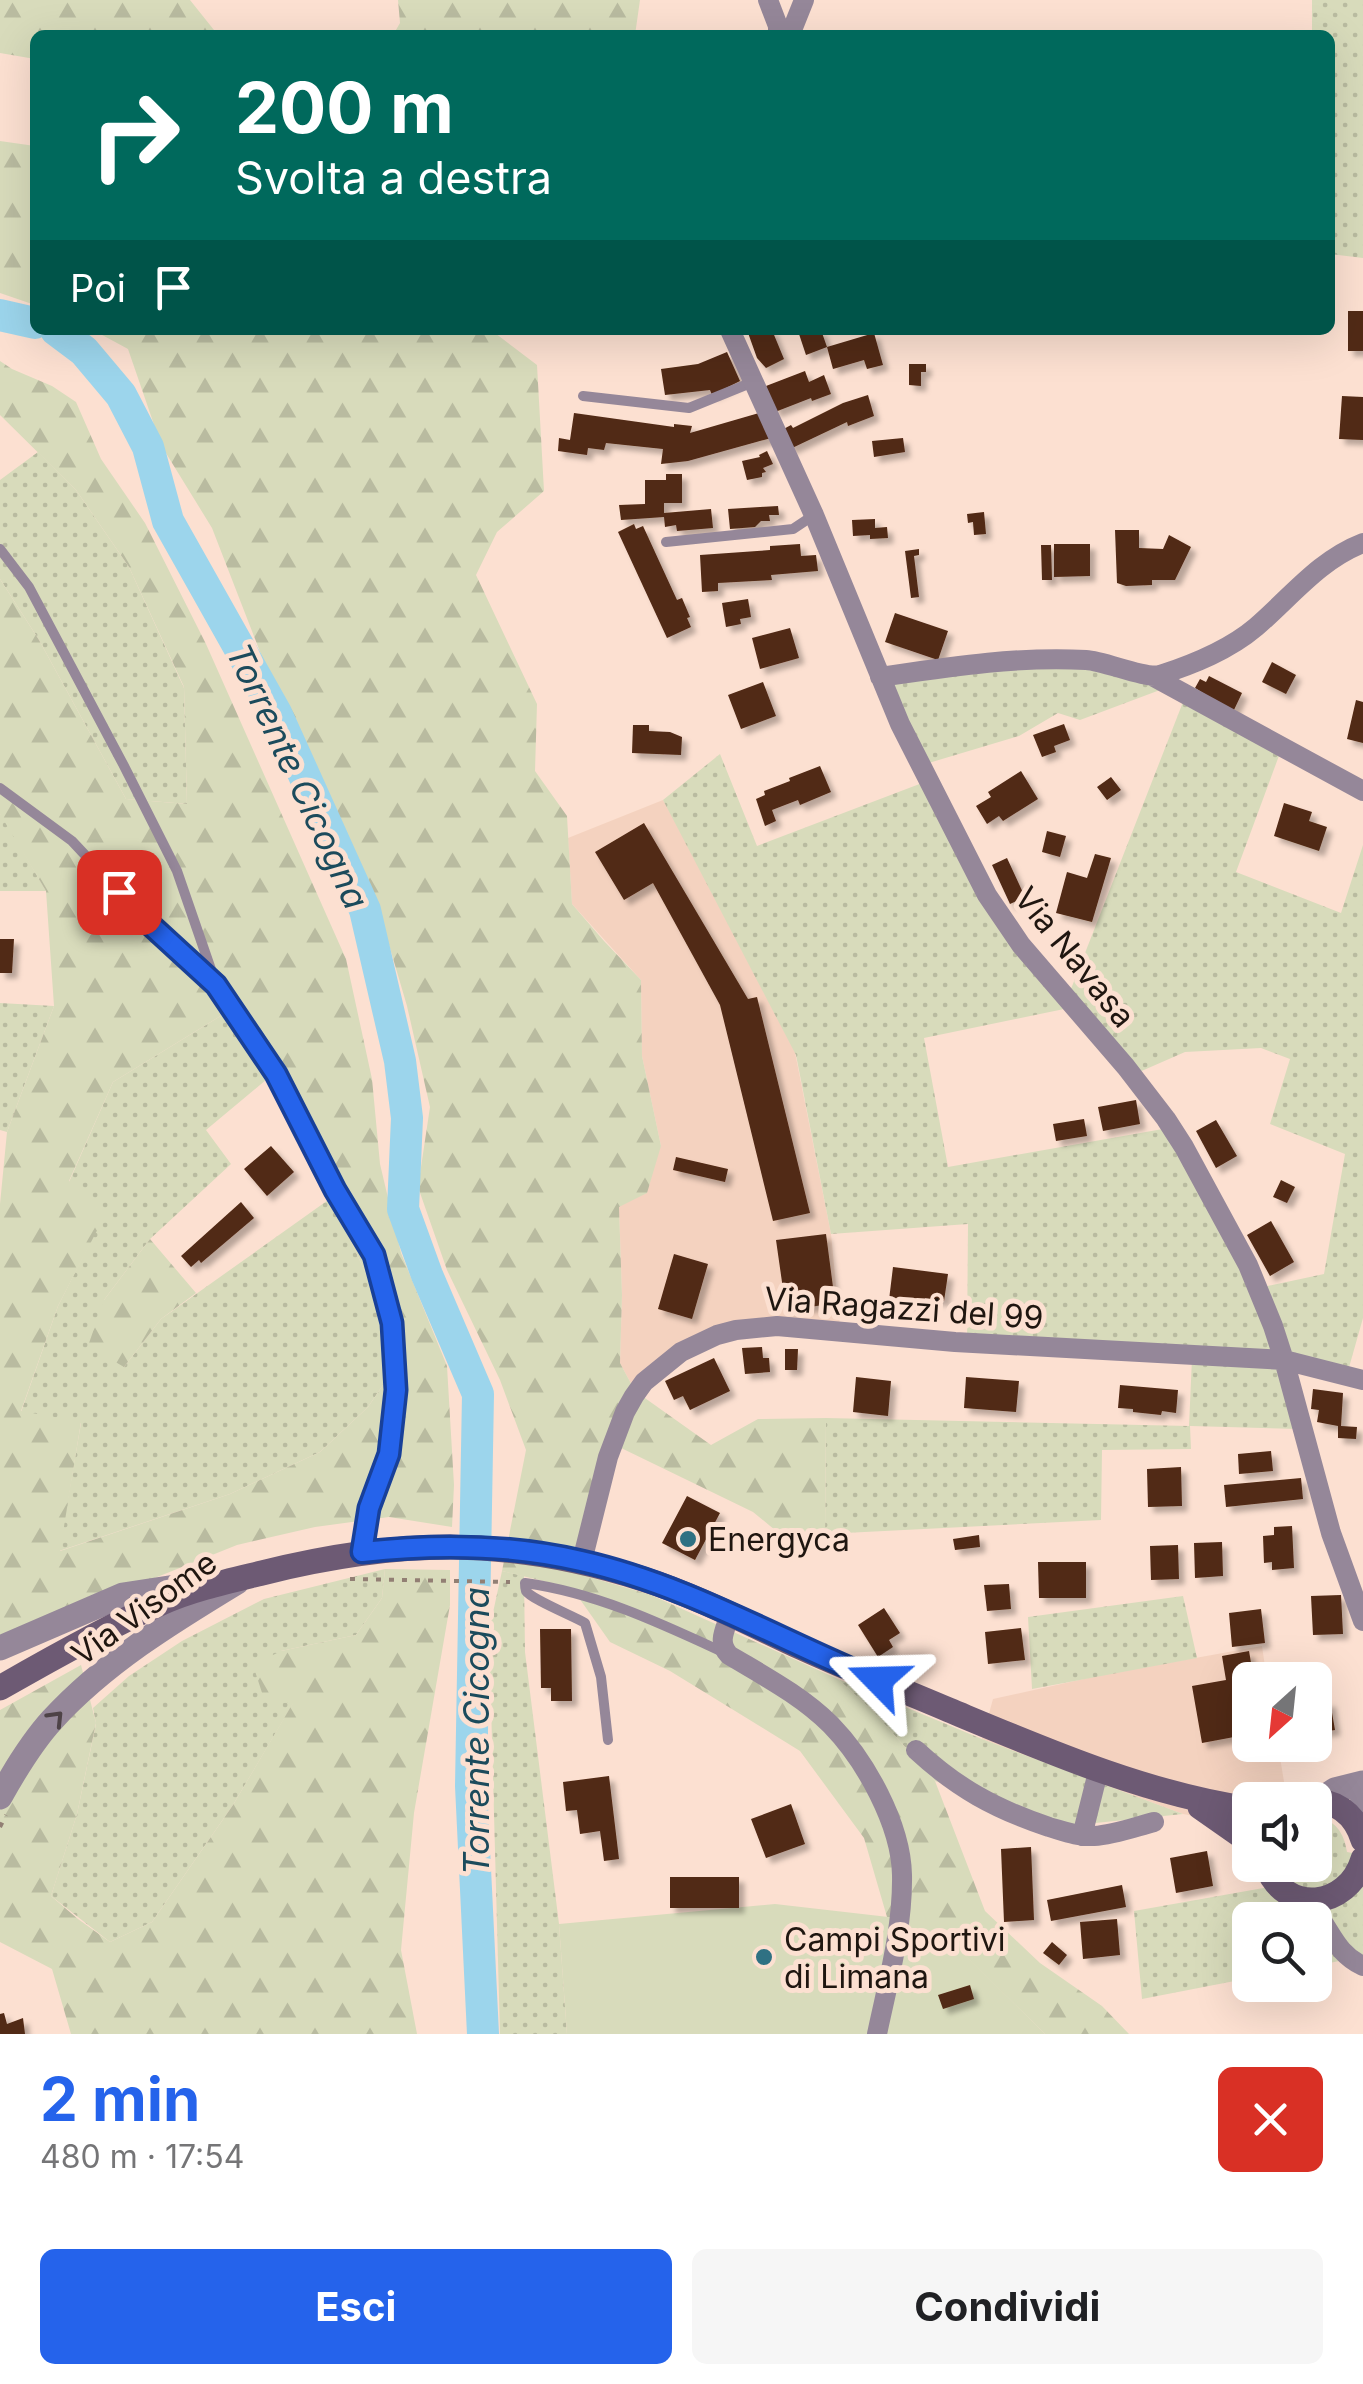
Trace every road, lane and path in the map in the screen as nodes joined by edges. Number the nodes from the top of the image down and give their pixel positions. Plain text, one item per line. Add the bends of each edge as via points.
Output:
1 (768, 0) edge
2 (804, 0) edge
3 (778, 30) edge
4 (792, 30) edge
5 (732, 335) edge
6 (753, 382) junction
7 (583, 396) dead end
8 (814, 515) junction
9 (666, 542) dead end
10 (1363, 542) edge
11 (0, 549) edge
12 (880, 677) junction
13 (1154, 677) junction
14 (0, 788) edge
15 (1363, 791) edge
16 (216, 985) junction
17 (1284, 1360) junction
18 (1363, 1380) edge
19 (362, 1552) junction
20 (582, 1561) junction
21 (244, 1577) junction
22 (334, 1579) dead end
23 (508, 1582) dead end
24 (730, 1615) junction
25 (1363, 1621) edge
26 (0, 1648) edge
27 (729, 1655) junction
28 (0, 1688) edge
29 (608, 1740) dead end
30 (916, 1750) dead end
31 (1098, 1768) junction
32 (1363, 1782) edge
33 (1332, 1792) edge
34 (0, 1797) edge
35 (1182, 1797) junction
36 (1332, 1804) edge
37 (1232, 1806) edge
38 (1154, 1822) dead end
39 (1232, 1828) edge
40 (1361, 1828) edge
41 (1082, 1836) junction
42 (1362, 1868) edge
43 (1275, 1882) edge
44 (1340, 1893) junction
45 (1301, 1899) junction
46 (1336, 1945) junction
47 (1363, 1966) edge
48 (877, 2034) edge

1 - 3 street
2 - 4 street
5 - 6 street, Via Navasa
6 - 7 lane via 690,408
6 - 8 street, Via Navasa
8 - 9 lane via 794,529
8 - 12 street, Via Navasa
10 - 13 street via 1326,562 1238,641
11 - 16 lane via 28,587 124,764 177,871
12 - 13 street via 990,661 1089,660
12 - 17 street, Via Navasa via 1004,922 1184,1147 1248,1265
13 - 15 street
14 - 16 lane via 72,842
16 - 19 lane via 276,1074 374,1255 392,1323 396,1390 389,1454
17 - 18 street, Via Ragazzi del 99
17 - 20 street, Via Ragazzi del 99 via 777,1326 716,1335 680,1352 634,1396 608,1457
17 - 25 street, Via Navasa via 1331,1533
19 - 20 main road via 459,1546
19 - 21 main road
20 - 24 main road
21 - 26 street, Via Visome via 123,1596
21 - 28 main road via 164,1602
34 -> 21 street, Via Visome via 52,1720 117,1660
22 - 23 path
24 - 27 street via 722,1638
24 - 31 main road
27 - 29 lane via 631,1610 525,1583 534,1600 585,1623 601,1677
27 - 48 street via 830,1724 888,1814 902,1872
30 - 41 street via 985,1802
31 - 35 main road
31 - 41 street
32 - 33 street
35 - 37 main road
35 - 39 main road
36 - 40 main road
38 - 41 street
42 - 44 main road
43 - 45 main road
44 - 45 main road
44 - 46 street
45 - 46 street via 1322,1918
46 - 47 street

